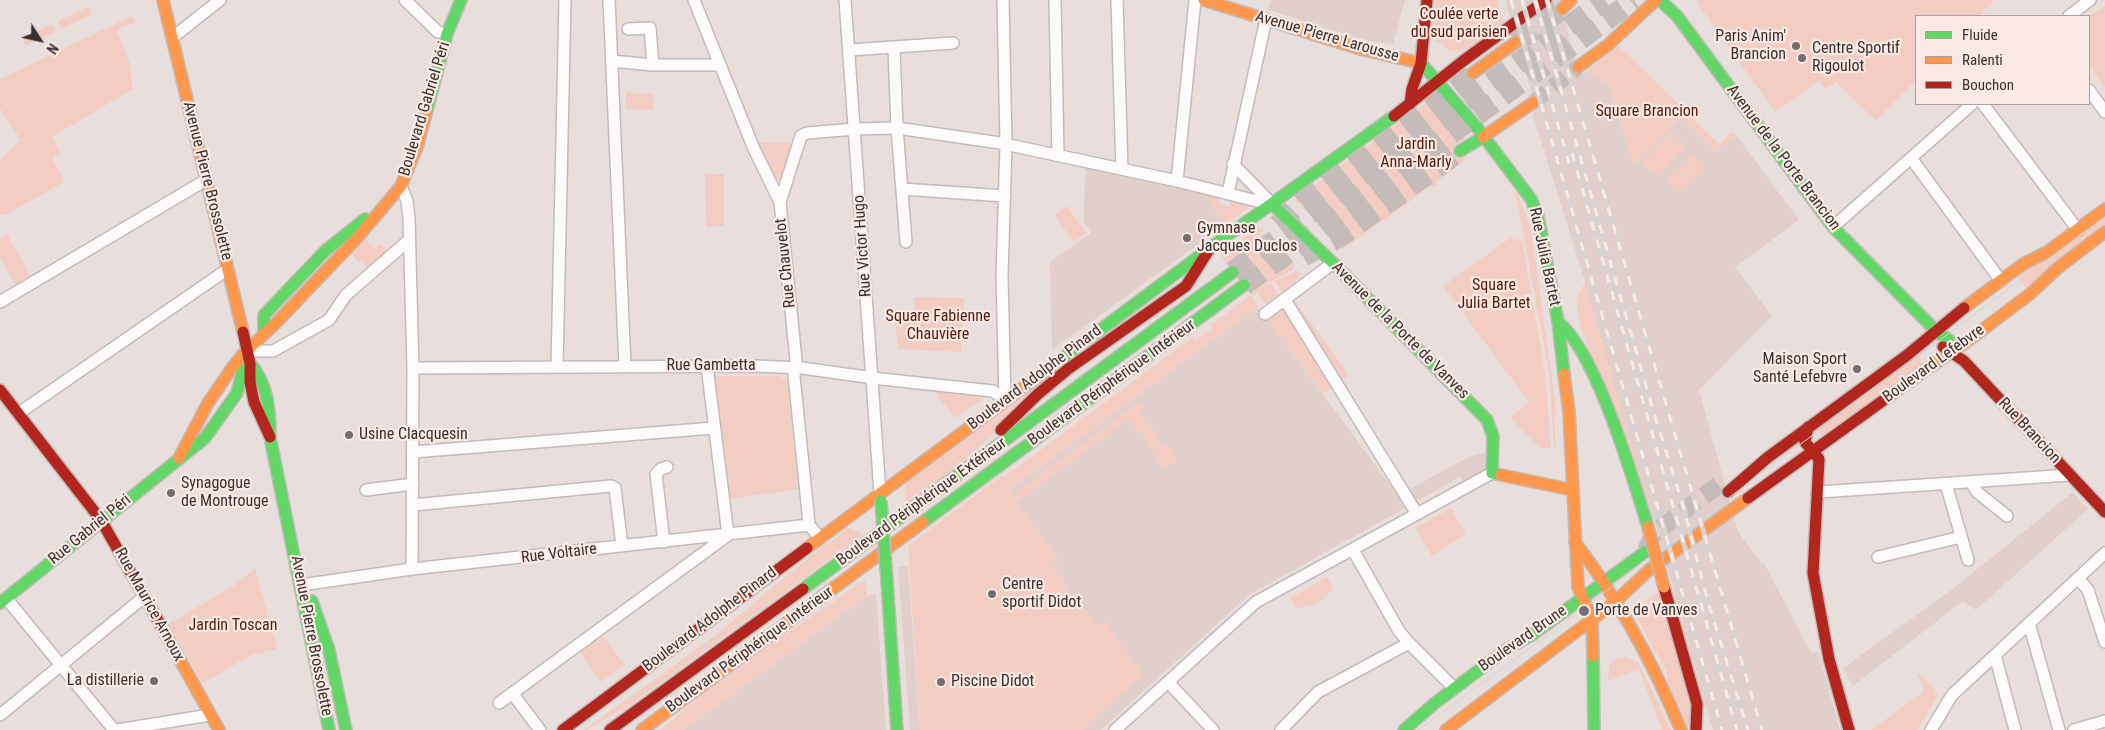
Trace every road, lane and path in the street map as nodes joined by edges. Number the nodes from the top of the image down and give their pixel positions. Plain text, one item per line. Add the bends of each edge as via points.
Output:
1 (157, 0) edge
2 (220, 0) edge
3 (404, 0) edge
4 (461, 0) edge
5 (565, 0) edge
6 (609, 0) edge
7 (694, 0) edge
8 (845, 0) edge
9 (1003, 0) edge
10 (1055, 0) edge
11 (1117, 0) edge
12 (1195, 0) edge
13 (1204, 0) edge
14 (1427, 0) edge
15 (1546, 0) edge
16 (1571, 0) edge
17 (1658, 0) edge
18 (2090, 0) edge
19 (164, 5) edge
20 (1238, 5) edge
21 (1562, 10) tunnel mouth
22 (2070, 15) edge
23 (1266, 19) junction
24 (628, 29) dead end
25 (447, 34) junction
26 (172, 38) junction
27 (1516, 42) tunnel mouth
28 (953, 43) dead end
29 (894, 47) junction
30 (849, 50) junction
31 (612, 61) junction
32 (1421, 63) junction
33 (653, 64) junction
34 (719, 65) junction
35 (1578, 68) tunnel mouth
36 (1473, 73) tunnel mouth
37 (1436, 82) junction
38 (2090, 91) edge
39 (1534, 102) tunnel mouth
40 (1410, 104) junction
41 (1971, 105) edge
42 (1984, 105) edge
43 (2105, 112) edge
44 (897, 128) junction
45 (855, 129) junction
46 (1484, 136) junction
47 (1006, 144) junction
48 (1460, 151) tunnel mouth
49 (1058, 155) junction
50 (1911, 158) junction
51 (1234, 164) junction
52 (1122, 169) junction
53 (206, 180) junction
54 (1177, 181) junction
55 (401, 186) junction
56 (902, 189) junction
57 (1228, 193) junction
58 (1005, 196) junction
59 (780, 202) junction
60 (1273, 205) junction
61 (2105, 209) edge
62 (1833, 227) junction
63 (2078, 230) junction
64 (2105, 232) edge
65 (409, 240) junction
66 (906, 242) dead end
67 (1210, 248) junction
68 (1333, 263) junction
69 (228, 269) junction
70 (1233, 272) tunnel mouth
71 (2001, 280) junction
72 (1244, 285) tunnel mouth
73 (1285, 300) junction
74 (0, 302) edge
75 (1265, 314) dead end
76 (1558, 322) junction
77 (1936, 331) junction
78 (248, 351) junction
79 (1953, 352) junction
80 (557, 366) junction
81 (625, 366) junction
82 (707, 366) junction
83 (413, 368) junction
84 (795, 368) junction
85 (873, 378) junction
86 (0, 390) edge
87 (1006, 400) junction
88 (19, 413) junction
89 (1808, 427) junction
90 (714, 428) junction
91 (414, 452) junction
92 (1814, 452) junction
93 (179, 458) junction
94 (975, 464) junction
95 (668, 467) dead end
96 (1492, 473) junction
97 (2070, 475) junction
98 (1971, 482) junction
99 (413, 484) junction
100 (1946, 484) junction
101 (1726, 486) tunnel mouth
102 (366, 490) dead end
103 (1572, 490) junction
104 (1819, 492) junction
105 (881, 497) junction
106 (414, 505) junction
107 (2105, 512) edge
108 (1417, 514) junction
109 (2007, 516) dead end
110 (101, 520) junction
111 (810, 525) junction
112 (728, 535) junction
113 (1961, 537) junction
114 (820, 538) junction
115 (292, 542) junction
116 (664, 542) junction
117 (1575, 542) junction
118 (622, 546) junction
119 (1353, 550) junction
120 (1645, 552) tunnel mouth
121 (2105, 553) edge
122 (1878, 557) dead end
123 (1968, 560) dead end
124 (412, 570) junction
125 (2078, 578) junction
126 (1605, 581) junction
127 (308, 584) junction
128 (144, 597) junction
129 (1582, 598) junction
130 (3, 600) edge
131 (1616, 601) junction
132 (1592, 620) junction
133 (2029, 623) junction
134 (2105, 642) edge
135 (1409, 643) junction
136 (1995, 655) junction
137 (60, 665) junction
138 (1168, 682) junction
139 (1454, 688) junction
140 (512, 693) junction
141 (648, 702) junction
142 (680, 702) junction
143 (498, 703) dead end
144 (0, 715) edge
145 (210, 715) junction
146 (2105, 720) edge
147 (2091, 728) edge
148 (115, 730) edge
149 (219, 730) edge
150 (329, 730) edge
151 (346, 730) edge
152 (540, 730) edge
153 (563, 730) edge
154 (600, 730) edge
155 (610, 730) edge
156 (642, 730) edge
157 (650, 730) edge
158 (897, 730) edge
159 (1115, 730) edge
160 (1213, 730) edge
161 (1280, 730) edge
162 (1404, 730) edge
163 (1446, 730) edge
164 (1594, 730) edge
165 (1681, 730) edge
166 (1696, 730) edge
167 (1849, 730) edge
168 (1931, 730) edge
169 (2015, 730) edge
170 (2059, 730) edge
171 (2074, 730) edge

1 - 19 main road
2 - 26 street
3 - 25 street via 438,32
4 - 25 main road, Boulevard Gabriel Péri
5 - 80 street
6 - 31 street
7 - 34 street, Rue Chauvelot
8 - 30 street, Rue Victor Hugo
9 - 47 street
10 - 49 street
11 - 52 street
12 - 54 street
13 - 20 main road, Avenue Pierre Larousse
14 - 32 main road
15 - 37 main road, Boulevard Adolphe Pinard
16 - 21 main road
17 - 35 main road
17 - 62 main road, Avenue de la Porte Brancion via 1677,16
18 - 22 street
19 - 26 main road, Avenue Pierre Brossolette
20 - 23 main road, Avenue Pierre Larousse
23 - 32 main road, Avenue Pierre Larousse via 1364,50
23 - 51 street
24 - 33 street via 650,28
25 - 55 main road, Boulevard Gabriel Péri via 417,147
26 - 53 main road, Avenue Pierre Brossolette
27 - 36 main road
28 - 29 street
29 - 30 street
29 - 44 street
30 - 45 street, Rue Victor Hugo
31 - 33 street
31 - 81 street
32 - 37 main road, Rue Julia Bartet
32 - 40 main road
33 - 34 street
34 - 59 street, Rue Chauvelot
37 - 40 main road, Boulevard Adolphe Pinard
37 - 46 main road, Rue Julia Bartet
38 - 43 street
39 - 46 main road
40 - 60 main road, Boulevard Adolphe Pinard
41 - 50 street
42 - 63 street
44 - 45 street
44 - 47 street
44 - 56 street
45 - 59 street via 801,136
45 - 85 street, Rue Victor Hugo
46 - 48 main road
46 - 76 main road, Rue Julia Bartet via 1531,199 1538,216
47 - 49 street
47 - 58 street
49 - 52 street
50 - 62 street
50 - 71 street
51 - 57 street
51 - 60 street
52 - 54 street
53 - 69 main road, Avenue Pierre Brossolette
53 - 74 street
54 - 57 street
55 - 65 street via 406,201
55 - 78 main road, Boulevard Gabriel Péri
56 - 58 street
56 - 66 street
57 - 60 street
58 - 87 street via 1002,276
59 - 84 street, Rue Chauvelot
60 - 67 main road, Boulevard Adolphe Pinard
60 - 68 main road, Avenue de la Porte de Vanves
61 - 63 main road, Boulevard Lefebvre
62 - 77 main road, Avenue de la Porte Brancion
63 - 71 main road, Boulevard Lefebvre
64 - 79 main road, Boulevard Lefebvre
65 - 78 street via 346,295 329,320 273,352
65 - 83 street
67 - 87 main road, Boulevard Adolphe Pinard
67 - 94 main road via 1186,286 1038,394 996,435
68 - 73 street
68 - 96 main road, Avenue de la Porte de Vanves via 1488,420 1493,436
69 - 78 main road, Avenue Pierre Brossolette
69 - 88 street
70 - 94 main road, Boulevard Périphérique Extérieur
71 - 77 main road, Boulevard Lefebvre
72 - 142 main road, Boulevard Périphérique Intérieur
73 - 75 street
73 - 108 street
76 - 103 main road, Rue Julia Bartet via 1569,412
76 - 166 main road, bridge via 1572,336 1619,441 1648,527 1697,704
77 - 79 main road, Avenue de la Porte Brancion via 1949,340
77 - 89 main road, Boulevard Lefebvre
78 - 93 main road, Rue Gabriel Péri via 230,370 197,420
78 - 93 main road, Rue Gabriel Péri via 237,393 205,438
78 - 115 main road, Avenue Pierre Brossolette via 250,363 263,384 270,437
79 - 92 main road, Boulevard Lefebvre
79 - 97 main road, Rue Brancion
80 - 81 street, Rue Gambetta
80 - 83 street, Rue Gambetta
81 - 82 street, Rue Gambetta
82 - 84 street, Rue Gambetta
82 - 90 street
83 - 91 street
84 - 85 street, Rue Gambetta
84 - 111 street, Rue Chauvelot
85 - 87 street, Rue Gambetta via 993,391
85 - 105 street, Rue Victor Hugo
86 - 88 main road, Rue Maurice Arnoux
87 - 105 main road, Boulevard Adolphe Pinard
88 - 110 main road, Rue Maurice Arnoux
89 - 92 main road via 1805,442
89 - 101 main road, Boulevard Lefebvre
90 - 91 street
90 - 112 street
91 - 99 street
92 - 104 main road via 1819,460
92 - 131 main road, Boulevard Lefebvre via 1759,492 1740,512
93 - 110 main road, Rue Gabriel Péri
94 - 141 main road, Boulevard Périphérique Extérieur
95 - 116 street via 656,474
96 - 103 main road
96 - 108 street
97 - 98 street
97 - 107 main road, Rue Brancion
98 - 100 street
98 - 109 street via 1977,492
99 - 102 street
99 - 106 street
100 - 104 street
100 - 113 street
103 - 117 main road, Rue Julia Bartet
104 - 167 main road via 1814,573 1829,659
105 - 114 main road, Boulevard Adolphe Pinard
105 - 158 main road, bridge
106 - 118 street via 612,486 615,488
106 - 124 street
108 - 119 street
110 - 128 main road, Rue Maurice Arnoux
110 - 130 main road, Rue Gabriel Péri
111 - 112 street, Rue Voltaire
111 - 114 street
112 - 116 street, Rue Voltaire
112 - 140 street
113 - 122 street
113 - 123 street
114 - 153 main road, Boulevard Adolphe Pinard
115 - 127 main road, Avenue Pierre Brossolette
115 - 150 main road, Avenue Pierre Brossolette
116 - 118 street, Rue Voltaire
117 - 126 main road
117 - 129 main road, Rue Julia Bartet via 1578,588
118 - 124 street, Rue Voltaire
119 - 135 street
119 - 138 street via 1256,602
120 - 126 main road, Boulevard Brune
121 - 125 street
124 - 127 street, Rue Voltaire
125 - 133 street
125 - 134 street via 2088,590
126 - 129 main road, Boulevard Brune
126 - 131 main road
127 - 151 main road, Avenue Pierre Brossolette via 328,650
128 - 137 street
128 - 145 main road, Rue Maurice Arnoux
129 - 132 main road, Rue Julia Bartet
129 - 139 main road, Boulevard Brune
130 - 137 street
131 - 132 main road, Boulevard Brune
131 - 165 main road
132 - 163 main road, Boulevard Brune
132 - 164 main road
133 - 136 street
133 - 170 street
135 - 139 street
135 - 161 street via 1318,692
136 - 168 street via 1952,695
136 - 169 street
137 - 144 street
137 - 148 street
138 - 159 street
138 - 160 street
139 - 162 main road, Boulevard Brune
140 - 143 street
140 - 152 street
141 - 154 main road
141 - 155 main road, Boulevard Périphérique Extérieur
142 - 156 main road, Boulevard Périphérique Intérieur
142 - 157 main road
145 - 148 street
145 - 149 main road, Rue Maurice Arnoux
146 - 147 street
147 - 171 street

